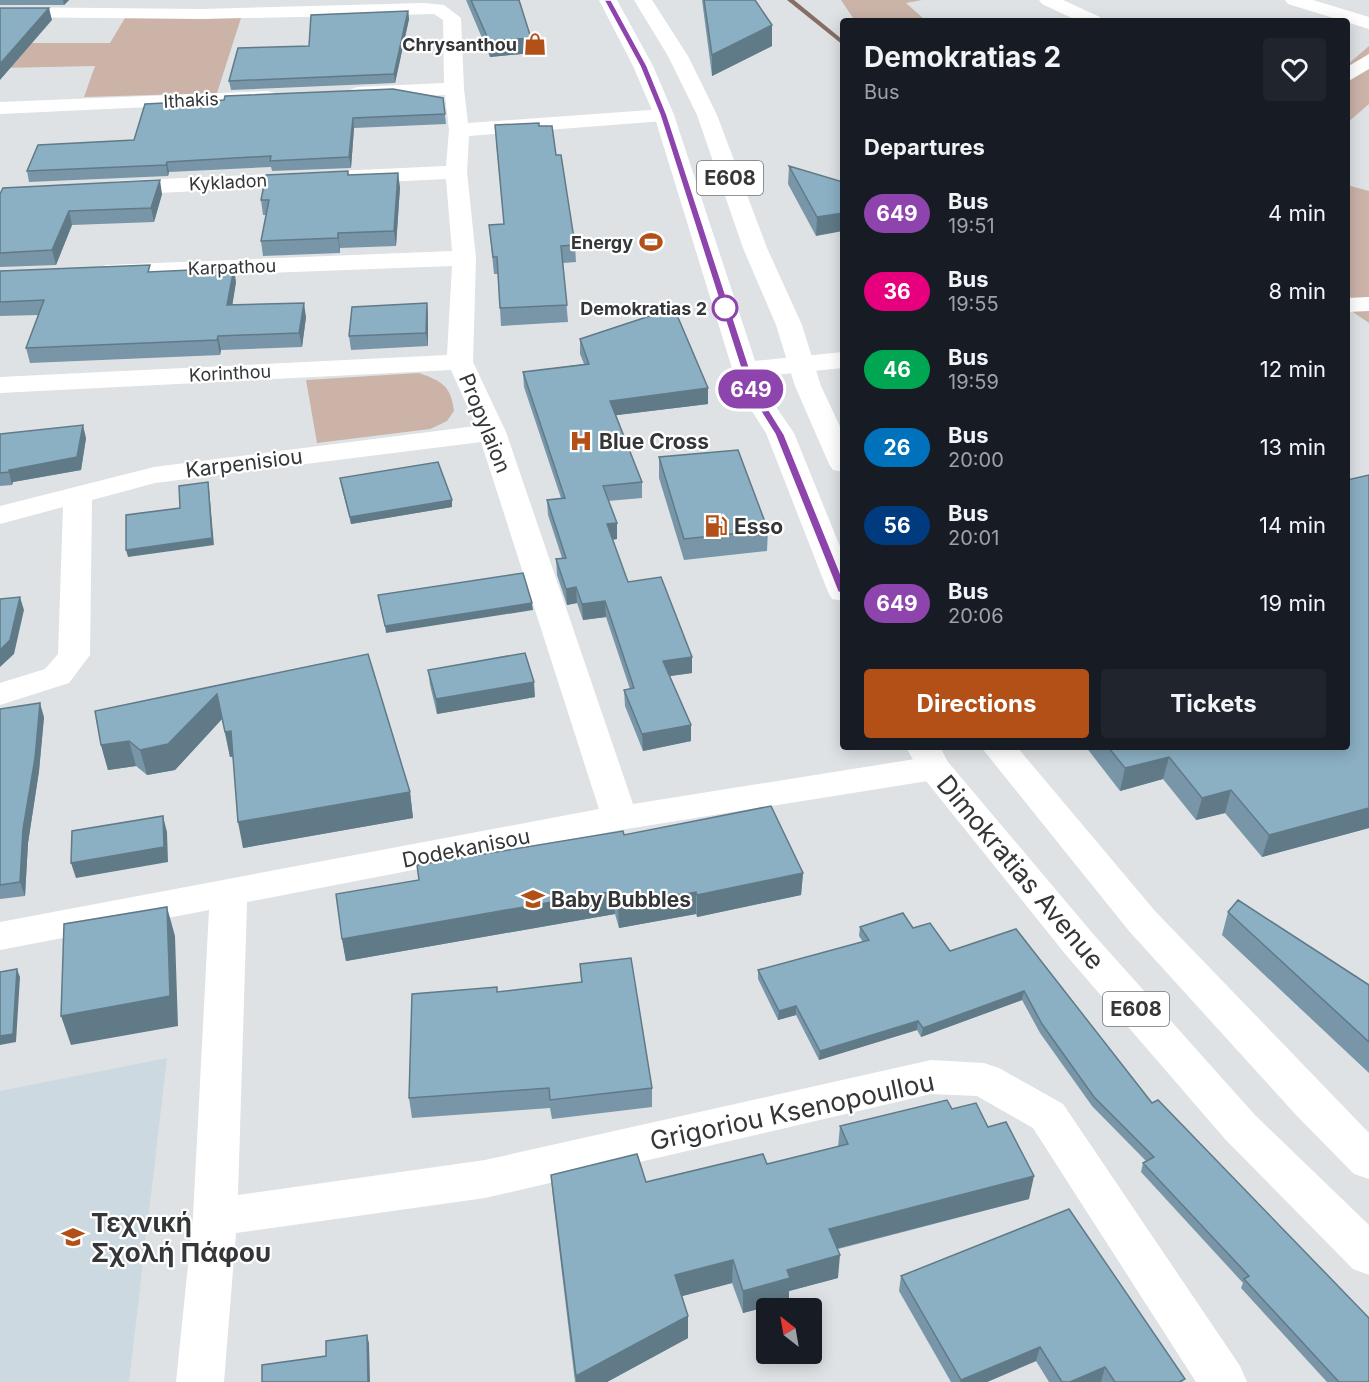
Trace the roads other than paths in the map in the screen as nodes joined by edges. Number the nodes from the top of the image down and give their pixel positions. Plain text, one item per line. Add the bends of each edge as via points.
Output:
1 (608, 0) edge
2 (643, 0) edge
3 (1048, 0) edge
4 (1294, 0) edge
5 (207, 7) edge
6 (0, 12) edge
7 (1087, 18) edge
8 (1369, 23) edge
9 (1369, 60) edge
10 (1350, 74) edge
11 (454, 89) junction
12 (334, 94) edge
13 (286, 96) edge
14 (0, 108) edge
15 (663, 115) junction
16 (459, 130) junction
17 (456, 172) junction
18 (96, 188) edge
19 (464, 258) junction
20 (83, 273) edge
21 (1369, 286) edge
22 (1350, 287) edge
23 (1369, 304) edge
24 (1350, 305) edge
25 (840, 361) edge
26 (460, 362) junction
27 (804, 375) junction
28 (748, 380) junction
29 (840, 381) edge
30 (0, 385) edge
31 (492, 432) junction
32 (840, 457) edge
33 (78, 494) junction
34 (0, 515) edge
35 (840, 584) edge
36 (0, 694) edge
37 (1000, 750) edge
38 (929, 757) edge
39 (620, 818) junction
40 (229, 895) junction
41 (0, 936) edge
42 (1369, 1161) edge
43 (215, 1217) junction
44 (1369, 1255) edge
45 (200, 1382) edge
46 (1223, 1382) edge

1 - 15 main road, E608 via 644,66
2 - 27 main road, E608 via 678,56 707,116 755,248 789,325
3 - 7 main road
4 - 8 main road
5 - 6 main road
5 - 11 main road, Propylaion via 438,9 452,18
9 - 10 main road
11 - 12 main road
11 - 16 main road, Propylaion
13 - 14 main road, Ithakis
15 - 16 main road
15 - 28 main road, E608
16 - 17 main road, Propylaion
17 - 18 main road, Kykladon
17 - 19 main road, Propylaion
19 - 20 main road, Karpathou
19 - 26 main road, Propylaion
21 - 22 main road
23 - 24 main road
25 - 27 main road
26 - 30 main road, Korinthou
26 - 31 main road, Propylaion
27 - 28 main road
27 - 29 main road
27 - 32 main road, E608
28 - 35 main road, E608 via 780,434
31 - 33 main road, Karpenisiou via 154,475
31 - 39 main road, Propylaion
33 - 34 main road, Karpenisiou
33 - 36 main road via 74,655 57,676
37 - 42 main road, E608 via 1142,921
38 - 39 main road, Dodekanisou
38 - 44 main road, Dimokratias Avenue / E608 via 1080,945 1240,1127
39 - 40 main road, Dodekanisou
40 - 41 main road, Dodekanisou
40 - 43 main road
43 - 45 main road
43 - 46 main road, Grigoriou Ksenopoullou via 484,1179 931,1077 984,1080 1048,1116

